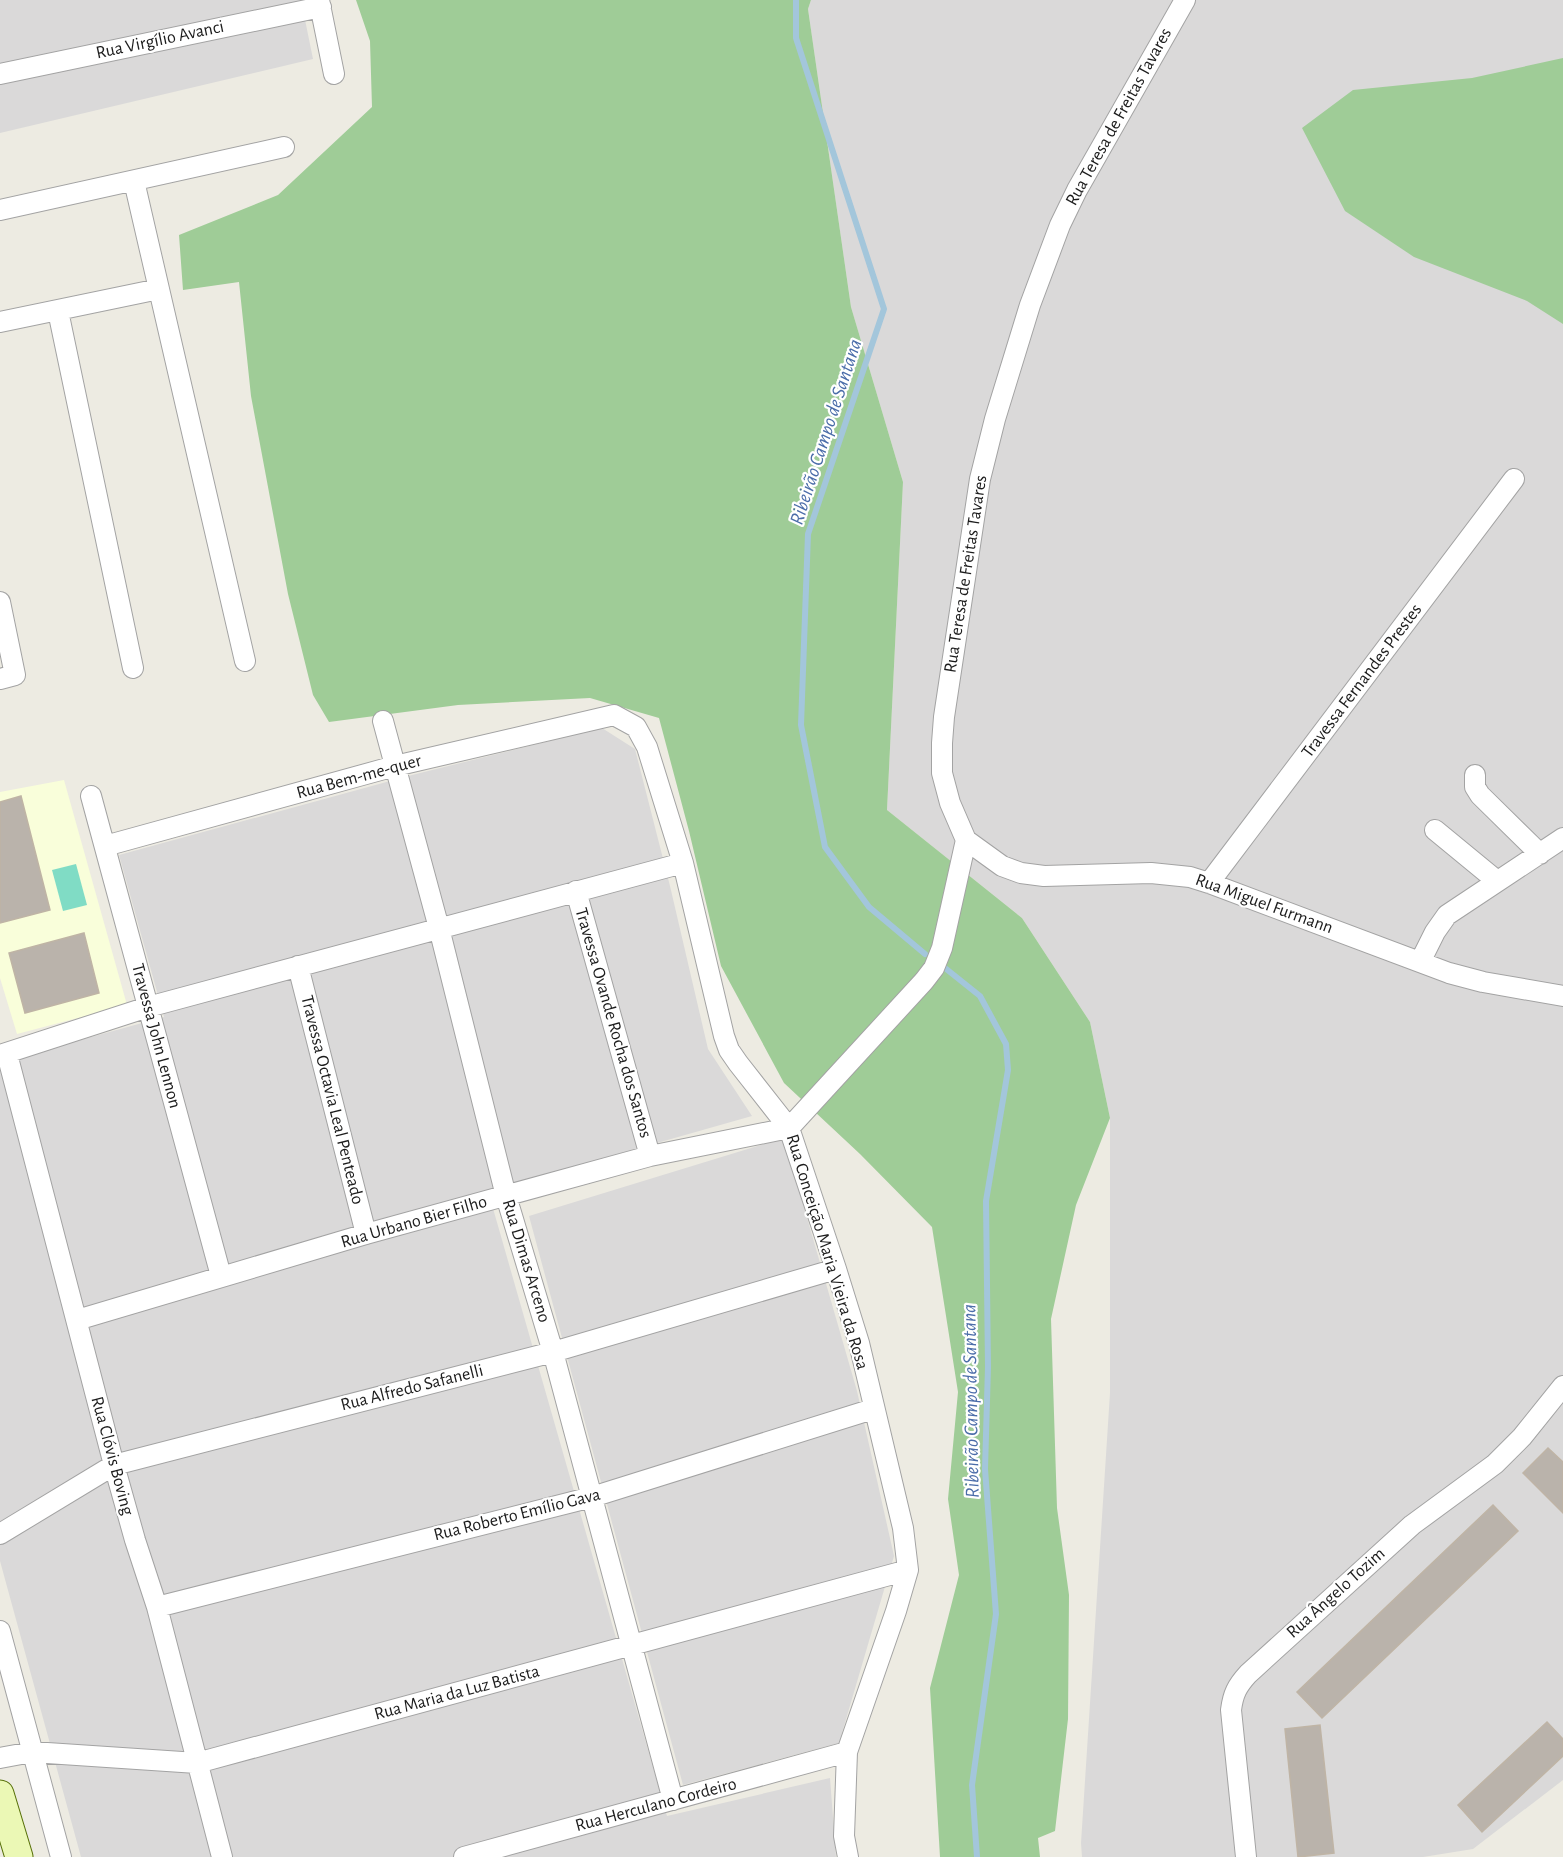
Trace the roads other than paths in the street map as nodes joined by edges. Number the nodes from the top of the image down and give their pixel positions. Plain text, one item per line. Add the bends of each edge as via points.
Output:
1 (1185, 0) edge
2 (320, 3) edge
3 (0, 74) edge
4 (334, 74) dead end
5 (284, 147) dead end
6 (134, 181) junction
7 (0, 210) edge
8 (159, 289) junction
9 (58, 311) junction
10 (0, 322) edge
11 (1514, 479) dead end
12 (0, 602) edge
13 (245, 661) dead end
14 (133, 668) dead end
15 (0, 679) edge
16 (614, 715) joint
17 (383, 721) dead end
18 (395, 766) junction
19 (1475, 775) dead end
20 (91, 796) dead end
21 (1435, 830) dead end
22 (1563, 838) edge
23 (966, 840) junction
24 (105, 846) junction
25 (1540, 854) junction
26 (683, 863) junction
27 (1497, 881) junction
28 (1209, 882) junction
29 (576, 891) junction
30 (439, 928) junction
31 (1420, 962) junction
32 (298, 966) junction
33 (1563, 996) edge
34 (148, 1007) junction
35 (3, 1054) edge
36 (789, 1128) junction
37 (650, 1156) junction
38 (506, 1196) junction
39 (366, 1234) junction
40 (836, 1269) junction
41 (221, 1276) junction
42 (77, 1320) junction
43 (553, 1352) junction
44 (1563, 1386) edge
45 (873, 1409) junction
46 (114, 1465) junction
47 (592, 1497) junction
48 (0, 1534) edge
49 (908, 1569) junction
50 (157, 1606) junction
51 (0, 1630) edge
52 (632, 1646) junction
53 (32, 1752) junction
54 (847, 1752) junction
55 (0, 1758) edge
56 (197, 1763) junction
57 (0, 1794) edge
58 (673, 1800) junction
59 (19, 1857) edge
60 (61, 1857) edge
61 (222, 1857) edge
62 (464, 1857) edge
63 (848, 1857) edge
64 (1246, 1857) edge

1 - 23 street, Rua Teresa de Freitas Tavares via 1060,225 1029,305 995,419 970,540 942,743 942,773
2 - 3 street, Rua Virgílio Avanci
2 - 4 street
5 - 6 street
6 - 7 street
6 - 8 street
8 - 9 street
8 - 13 street
9 - 10 street
9 - 14 street
11 - 28 street, Travessa Fernandes Prestes
12 - 15 street via 15,675
16 - 18 street, Rua Bem-me-quer
16 - 26 street, Rua Conceição Maria Vieira da Rosa via 636,727 647,747
17 - 18 street, Rua Dimas Arceno
18 - 24 street, Rua Bem-me-quer
18 - 30 street, Rua Dimas Arceno
19 - 25 street via 1480,795
20 - 24 street, Travessa John Lennon
21 - 27 street
22 - 25 street
23 - 28 street, Rua Miguel Furmann via 1002,867 1021,873 1151,873
23 - 36 street via 950,919 933,968
24 - 34 street, Travessa John Lennon
25 - 27 street
26 - 29 street
26 - 36 street, Rua Conceição Maria Vieira da Rosa via 729,1050
27 - 31 street via 1447,915
28 - 31 street, Rua Miguel Furmann
29 - 30 street
29 - 37 street, Travessa Ovande Rocha dos Santos
30 - 32 street
30 - 38 street, Rua Dimas Arceno
31 - 33 street, Rua Miguel Furmann via 1482,982
32 - 34 street
32 - 39 street, Travessa Octavia Leal Penteado
34 - 35 street
34 - 41 street, Travessa John Lennon
35 - 42 street, Rua Clóvis Boving
36 - 37 street, Rua Urbano Bier Filho
36 - 40 street, Rua Conceição Maria Vieira da Rosa
37 - 38 street, Rua Urbano Bier Filho
38 - 39 street, Rua Urbano Bier Filho
38 - 43 street, Rua Dimas Arceno
39 - 41 street, Rua Urbano Bier Filho
40 - 43 street, Rua Alfredo Safanelli
40 - 45 street, Rua Conceição Maria Vieira da Rosa via 859,1342
41 - 42 street, Rua Urbano Bier Filho
42 - 46 street, Rua Clóvis Boving
43 - 46 street, Rua Alfredo Safanelli
43 - 47 street, Rua Dimas Arceno
44 - 64 street, Rua Ângelo Tozim via 1495,1464 1412,1525 1238,1686 1231,1710
45 - 47 street, Rua Roberto Emílio Gava
45 - 49 street, Rua Conceição Maria Vieira da Rosa via 903,1528
46 - 48 street, Rua Alfredo Safanelli
46 - 50 street, Rua Clóvis Boving
47 - 50 street, Rua Roberto Emílio Gava
47 - 52 street, Rua Dimas Arceno
49 - 52 street, Rua Maria da Luz Batista
49 - 54 street, Rua Conceição Maria Vieira da Rosa
50 - 56 street, Rua Clóvis Boving
51 - 53 street
52 - 56 street, Rua Maria da Luz Batista
52 - 58 street, Rua Dimas Arceno
53 - 55 street, Rua Maria da Luz Batista
53 - 56 street, Rua Maria da Luz Batista
53 - 60 street
54 - 58 street, Rua Herculano Cordeiro
54 - 63 street, Rua Conceição Maria Vieira da Rosa via 844,1836
56 - 61 street, Rua Clóvis Boving
57 - 59 main road
58 - 62 street, Rua Herculano Cordeiro

